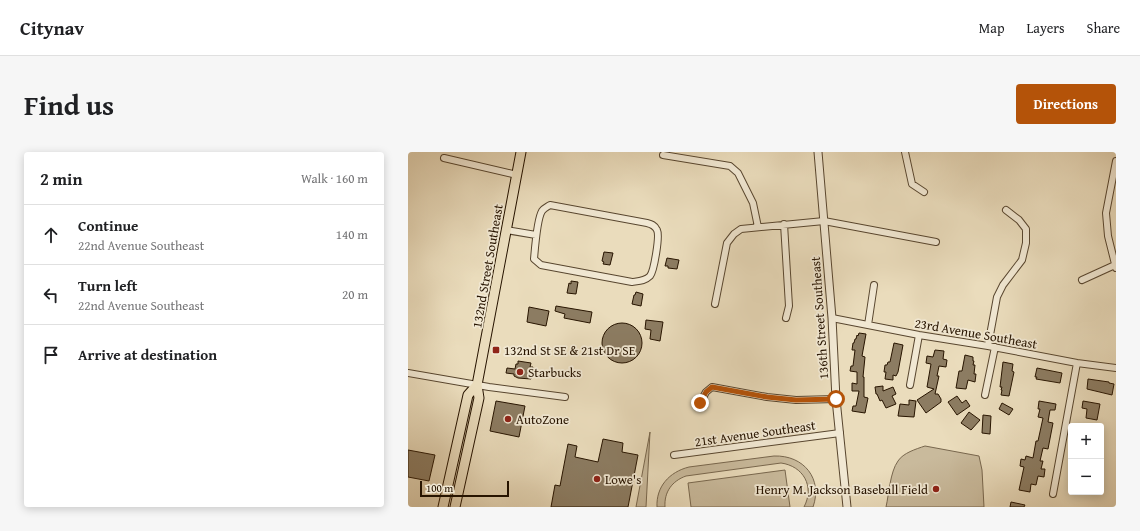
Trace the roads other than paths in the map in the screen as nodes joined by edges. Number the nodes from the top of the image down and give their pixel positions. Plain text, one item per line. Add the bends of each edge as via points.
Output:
1 (521, 152) edge
2 (818, 152) edge
3 (904, 152) edge
4 (663, 155) dead end
5 (444, 158) dead end
6 (1116, 161) edge
7 (517, 174) junction
8 (924, 192) dead end
9 (1006, 210) dead end
10 (824, 221) junction
11 (784, 224) junction
12 (758, 227) junction
13 (506, 230) junction
14 (536, 235) junction
15 (936, 242) dead end
16 (1115, 267) edge
17 (1082, 280) dead end
18 (874, 285) dead end
19 (715, 304) dead end
20 (786, 318) dead end
21 (832, 318) junction
22 (868, 325) junction
23 (919, 335) junction
24 (988, 346) junction
25 (995, 347) junction
26 (1077, 363) junction
27 (1116, 368) edge
28 (408, 373) edge
29 (477, 385) junction
30 (910, 385) dead end
31 (985, 395) dead end
32 (564, 397) dead end
33 (836, 399) junction
34 (700, 403) dead end
35 (840, 433) junction
36 (674, 455) dead end
37 (1053, 494) dead end
38 (443, 507) edge
39 (455, 507) edge
40 (847, 507) edge

1 - 7 main road, 132nd Street Southeast
2 - 10 street, 136th Street Southeast
3 - 8 street via 912,184
4 - 12 street via 730,166 738,173 752,203
5 - 7 street
6 - 16 street via 1106,213
7 - 13 main road, 132nd Street Southeast
9 - 24 street via 1026,229 1026,243 1022,260 997,297
10 - 11 street
10 - 15 street
10 - 21 street, 136th Street Southeast
11 - 12 street
11 - 20 street via 789,306
12 - 19 street via 742,229 727,243
13 - 14 street
13 - 29 main road, 132nd Street Southeast
14 - 14 street via 534,259 541,265 632,282 644,281 651,275 659,239 658,230 654,225 550,205 542,212
16 - 17 street
18 - 22 street
21 - 22 street, 23rd Avenue Southeast
21 - 33 street, 136th Street Southeast
22 - 23 street, 23rd Avenue Southeast
23 - 24 street, 23rd Avenue Southeast
23 - 30 street
24 - 25 street, 23rd Avenue Southeast
25 - 26 street, 23rd Avenue Southeast
25 - 31 street
26 - 27 street, 23rd Avenue Southeast
26 - 37 street
28 - 29 street
29 - 32 street
29 - 38 main road, 132nd Street Southeast via 468,395
29 - 39 main road, 132nd Street Southeast via 479,398
33 - 34 street via 796,400 712,387
33 - 35 street, 136th Street Southeast
35 - 36 street, 21st Avenue Southeast
35 - 40 street, 136th Street Southeast

